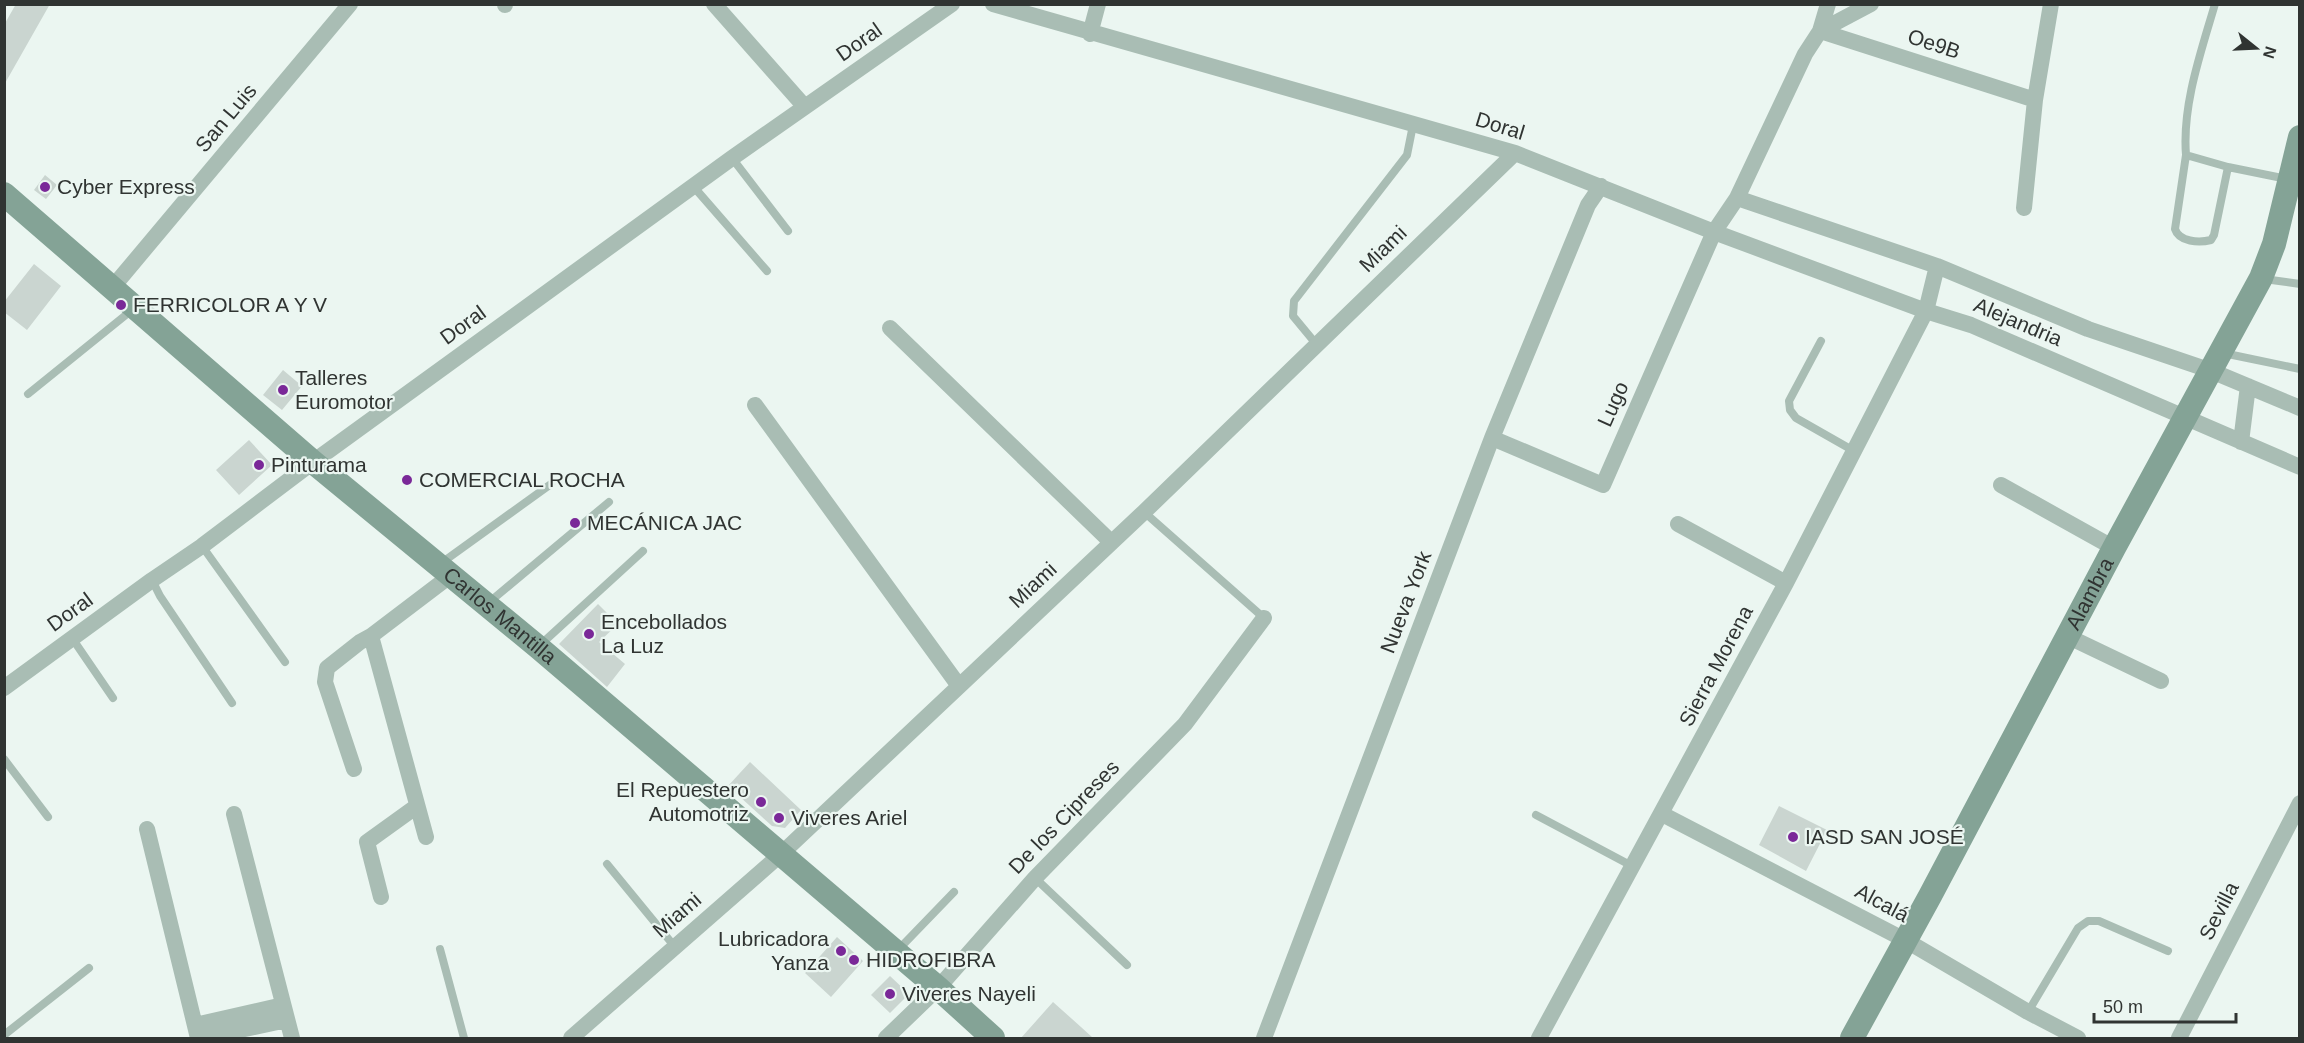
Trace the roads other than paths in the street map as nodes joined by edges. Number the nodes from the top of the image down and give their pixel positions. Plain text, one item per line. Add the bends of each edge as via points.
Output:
1 (350, 4) edge
2 (714, 4) edge
3 (952, 4) edge
4 (993, 4) edge
5 (1098, 4) edge
6 (1828, 4) edge
7 (1872, 4) edge
8 (2051, 4) edge
9 (2215, 4) edge
10 (1820, 32) junction
11 (1090, 33) junction
12 (2035, 99) junction
13 (805, 107) junction
14 (1413, 125) junction
15 (2300, 137) edge
16 (1515, 153) junction
17 (2186, 155) junction
18 (732, 158) junction
19 (2228, 167) junction
20 (2289, 180) junction
21 (693, 186) junction
22 (1600, 186) junction
23 (4, 194) edge
24 (1737, 198) junction
25 (2024, 208) dead end
26 (788, 231) dead end
27 (1714, 232) junction
28 (1936, 266) junction
29 (767, 271) dead end
30 (2260, 278) junction
31 (2300, 284) edge
32 (112, 288) junction
33 (135, 308) junction
34 (1926, 311) junction
35 (890, 328) dead end
36 (1821, 341) dead end
37 (1317, 345) junction
38 (2214, 361) junction
39 (2300, 369) edge
40 (2248, 386) junction
41 (28, 394) dead end
42 (755, 405) dead end
43 (2300, 408) edge
44 (2185, 418) junction
45 (1492, 438) junction
46 (2241, 442) junction
47 (1854, 451) junction
48 (313, 462) junction
49 (2300, 467) edge
50 (551, 484) dead end
51 (2001, 485) dead end
52 (609, 502) dead end
53 (1144, 512) junction
54 (1678, 524) dead end
55 (1111, 542) junction
56 (202, 546) junction
57 (2114, 548) junction
58 (643, 551) dead end
59 (444, 571) junction
60 (152, 580) junction
61 (1786, 583) junction
62 (485, 605) junction
63 (1264, 618) joint
64 (371, 636) junction
65 (2069, 637) junction
66 (72, 638) junction
67 (538, 647) junction
68 (285, 662) dead end
69 (2161, 681) dead end
70 (959, 686) junction
71 (4, 688) edge
72 (113, 698) dead end
73 (232, 703) dead end
74 (4, 759) edge
75 (354, 769) dead end
76 (2300, 803) edge
77 (417, 806) junction
78 (234, 814) dead end
79 (1662, 814) junction
80 (1536, 815) dead end
81 (48, 817) dead end
82 (147, 829) dead end
83 (426, 837) dead end
84 (780, 855) junction
85 (607, 864) dead end
86 (1632, 866) junction
87 (1035, 878) junction
88 (954, 892) dead end
89 (381, 897) dead end
90 (1905, 940) junction
91 (675, 947) junction
92 (440, 949) dead end
93 (2168, 951) dead end
94 (895, 953) junction
95 (1127, 965) dead end
96 (89, 968) dead end
97 (938, 988) junction
98 (285, 1012) junction
99 (2028, 1012) junction
100 (198, 1034) edge
101 (4, 1035) edge
102 (292, 1038) edge
103 (464, 1038) edge
104 (571, 1038) edge
105 (886, 1038) edge
106 (993, 1038) edge
107 (1264, 1038) edge
108 (1539, 1038) edge
109 (1852, 1038) edge
110 (2078, 1038) edge
111 (2179, 1038) edge

1 - 32 street, San Luis
2 - 13 street
3 - 13 street, Doral
4 - 11 street, Doral
5 - 11 street
6 - 10 street
7 - 10 street
8 - 12 street
9 - 17 lane via 2194,74
10 - 12 street, Oe9B
10 - 24 street via 1805,54
11 - 14 street, Doral
12 - 25 street
13 - 18 street, Doral
14 - 16 street, Doral
14 - 37 lane via 1407,154 1294,301 1293,316
15 - 20 street, Alambra
16 - 22 street, Doral
16 - 37 street, Miami
17 - 19 lane
17 - 19 lane via 2175,229 2182,239 2211,240
18 - 21 street, Doral
18 - 26 lane
19 - 20 lane
20 - 30 street, Alambra via 2274,244
21 - 29 lane
21 - 48 street, Doral
22 - 27 street, Doral
22 - 45 street, Nueva York via 1588,205
23 - 32 street, Carlos Mantilla
24 - 27 street
24 - 28 street
27 - 34 street, Alejandria
27 - 45 street, Lugo via 1603,485
28 - 34 street, Sierra Morena
28 - 38 street via 2088,329
30 - 31 lane
30 - 38 street, Alambra
32 - 33 street, Carlos Mantilla
33 - 41 lane
33 - 48 street, Carlos Mantilla
34 - 44 street, Alejandria via 1971,325
34 - 47 street, Sierra Morena
35 - 55 street
36 - 47 lane via 1789,401 1790,410 1796,418
37 - 53 street, Miami
38 - 39 lane
38 - 40 street
38 - 44 street, Alambra
40 - 43 street
40 - 46 street
42 - 70 street
44 - 46 street, Alejandria
44 - 57 street, Alambra
45 - 107 street, Nueva York
46 - 49 street, Alejandria
47 - 61 street, Sierra Morena
48 - 56 street, Doral
48 - 59 street, Carlos Mantilla
50 - 59 lane
51 - 57 street
52 - 62 lane
53 - 55 street, Miami
53 - 63 lane
54 - 61 street
55 - 70 street, Miami
56 - 60 street, Doral
56 - 68 lane
57 - 65 street, Alambra
58 - 67 lane
59 - 62 street, Carlos Mantilla
59 - 64 street
60 - 66 street, Doral
60 - 73 lane
61 - 79 street, Sierra Morena
62 - 67 street, Carlos Mantilla
63 - 87 street, De los Cipreses via 1185,724
64 - 75 street via 335,661 325,673
64 - 77 street
65 - 69 street
65 - 90 street, Alambra
66 - 71 street, Doral
66 - 72 lane
67 - 84 street, Carlos Mantilla
70 - 84 street, Miami
74 - 81 lane
76 - 111 street, Sevilla
77 - 83 street
77 - 89 street via 367,842
78 - 98 street
79 - 86 street, Sierra Morena
79 - 90 street, Alcalá
80 - 86 lane
82 - 100 street
84 - 91 street, Miami
84 - 94 street, Carlos Mantilla
85 - 91 lane
86 - 108 street, Sierra Morena
87 - 95 lane
87 - 97 street, De los Cipreses
88 - 94 lane
90 - 99 street, Alcalá
90 - 109 street, Alambra
91 - 104 street, Miami
92 - 103 lane
93 - 99 lane via 2099,921 2088,921 2078,928
94 - 97 street, Carlos Mantilla
96 - 101 lane
97 - 105 street, De los Cipreses
97 - 106 street, Carlos Mantilla
98 - 100 street
98 - 102 street
99 - 110 street, Alcalá

